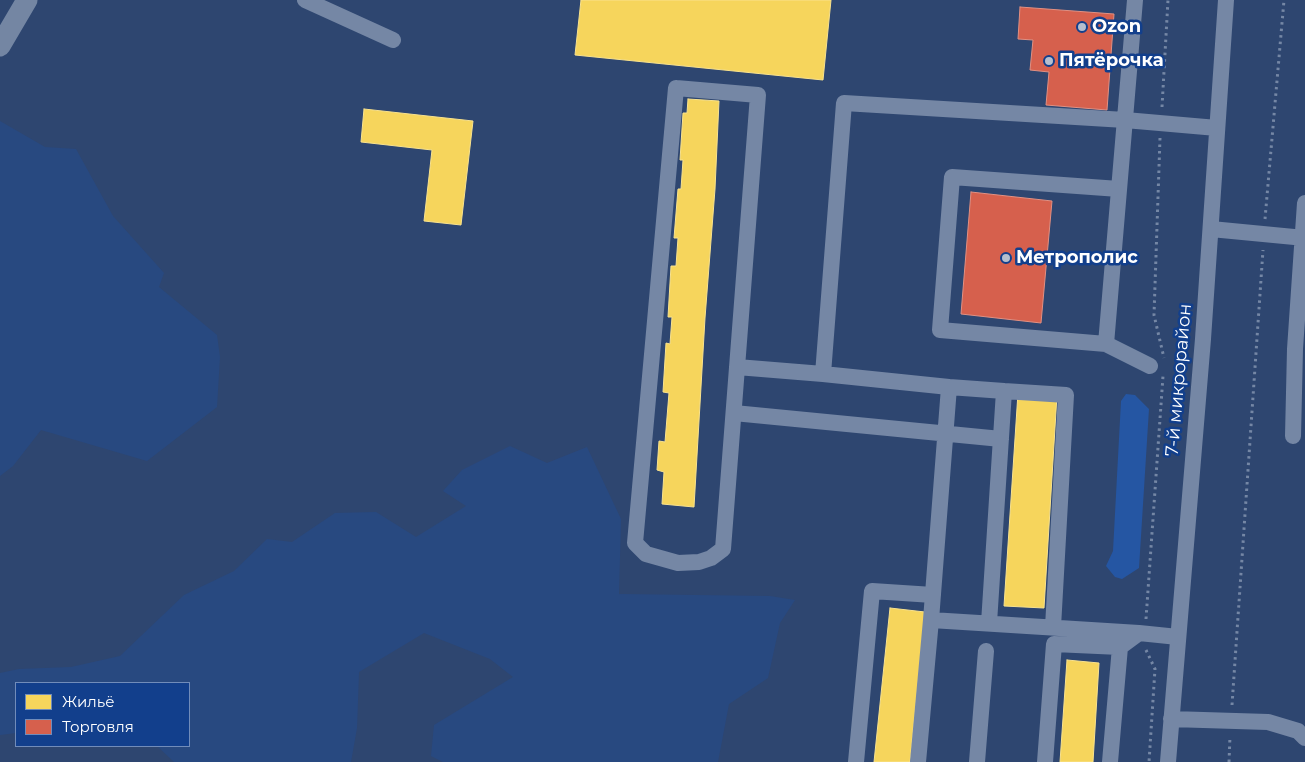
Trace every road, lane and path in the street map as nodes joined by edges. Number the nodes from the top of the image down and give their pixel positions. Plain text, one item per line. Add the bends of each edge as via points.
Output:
1 (27, 0) edge
2 (305, 0) edge
3 (1135, 0) edge
4 (1226, 0) edge
5 (1284, 0) edge
6 (392, 40) dead end
7 (0, 46) edge
8 (1125, 120) junction
9 (1218, 128) junction
10 (1119, 189) junction
11 (1305, 203) edge
12 (1211, 229) junction
13 (1264, 234) junction
14 (1303, 238) edge
15 (1106, 344) junction
16 (1150, 366) dead end
17 (737, 367) junction
18 (823, 374) junction
19 (949, 387) junction
20 (1004, 391) junction
21 (734, 414) junction
22 (946, 434) junction
23 (1293, 436) dead end
24 (1001, 439) junction
25 (933, 595) junction
26 (931, 620) junction
27 (989, 623) junction
28 (1053, 627) junction
29 (1139, 633) junction
30 (1178, 637) junction
31 (1120, 647) junction
32 (986, 651) dead end
33 (1171, 719) junction
34 (1231, 721) junction
35 (1305, 738) edge
36 (856, 762) edge
37 (918, 762) edge
38 (977, 762) edge
39 (1045, 762) edge
40 (1110, 762) edge
41 (1168, 762) edge
42 (1229, 762) edge

1 - 7 main road
2 - 6 street
3 - 8 street
4 - 9 street, 7-й микрорайон
5 - 13 path
8 - 9 street
8 - 10 street
8 - 18 street via 844,103
9 - 12 street, 7-й микрорайон
10 - 15 street
10 - 15 street via 952,178 940,330
11 - 14 street
12 - 13 street
12 - 30 street, 7-й микрорайон
13 - 14 street
13 - 34 path
14 - 23 street
15 - 16 street
17 - 18 street
17 - 21 street
17 - 21 street via 758,96 676,88 635,543 646,554 678,563 698,562 711,558 723,548
18 - 19 street
19 - 20 street
19 - 22 street
20 - 24 street
20 - 28 street via 1066,395
21 - 22 street
22 - 24 street
22 - 25 street
24 - 27 street
25 - 26 street
25 - 36 street via 872,591
26 - 27 street
26 - 37 street
27 - 28 street
28 - 29 street
29 - 30 street
29 - 31 street
30 - 33 street, 7-й микрорайон
31 - 39 street via 1054,644
31 - 40 street
32 - 38 street
33 - 34 street
33 - 41 street, 7-й микрорайон
34 - 35 street via 1268,722 1298,731
34 - 42 path

